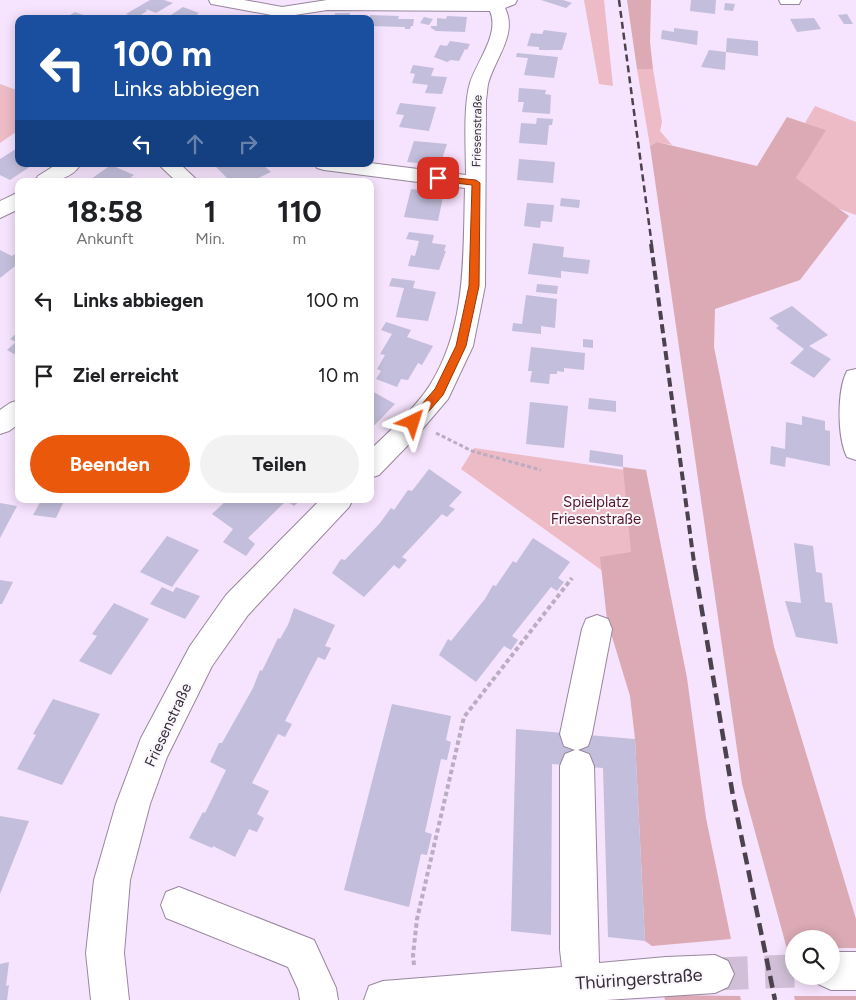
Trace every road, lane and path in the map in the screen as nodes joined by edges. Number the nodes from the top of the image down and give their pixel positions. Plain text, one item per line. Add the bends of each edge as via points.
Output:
1 (217, 0) edge
2 (787, 0) edge
3 (793, 0) edge
4 (328, 3) edge
5 (503, 3) edge
6 (276, 15) edge
7 (284, 15) edge
8 (66, 167) edge
9 (172, 167) edge
10 (348, 167) edge
11 (50, 178) edge
12 (184, 178) edge
13 (476, 183) junction
14 (15, 202) edge
15 (0, 211) edge
16 (856, 378) edge
17 (15, 413) edge
18 (413, 422) junction
19 (0, 424) edge
20 (856, 449) edge
21 (374, 463) edge
22 (541, 470) dead end
23 (334, 503) edge
24 (572, 578) dead end
25 (597, 629) dead end
26 (179, 905) dead end
27 (840, 970) edge
28 (856, 971) edge
29 (715, 974) tunnel mouth
30 (583, 982) junction
31 (520, 995) edge
32 (401, 998) edge
33 (110, 1000) edge
34 (319, 1000) edge

1 - 6 street
2 - 3 street
4 - 5 street
4 - 7 street
5 - 13 street, Friesenstraße via 501,30 479,84
8 - 11 street
9 - 12 street
10 - 13 street
13 - 18 street, Friesenstraße via 474,286 461,346 439,392
14 - 15 street
16 - 20 street
17 - 19 street
18 - 21 street, Friesenstraße
18 - 22 path via 472,451
23 - 33 street, Friesenstraße via 237,604 201,656 153,750 133,804 112,880 105,953
24 - 32 path via 464,717
25 - 30 street via 577,750 579,950
26 - 34 street via 301,953
27 - 28 street
29 - 30 street, Thüringerstraße
30 - 31 street, Thüringerstraße
31 - 32 street, Thüringerstraße

